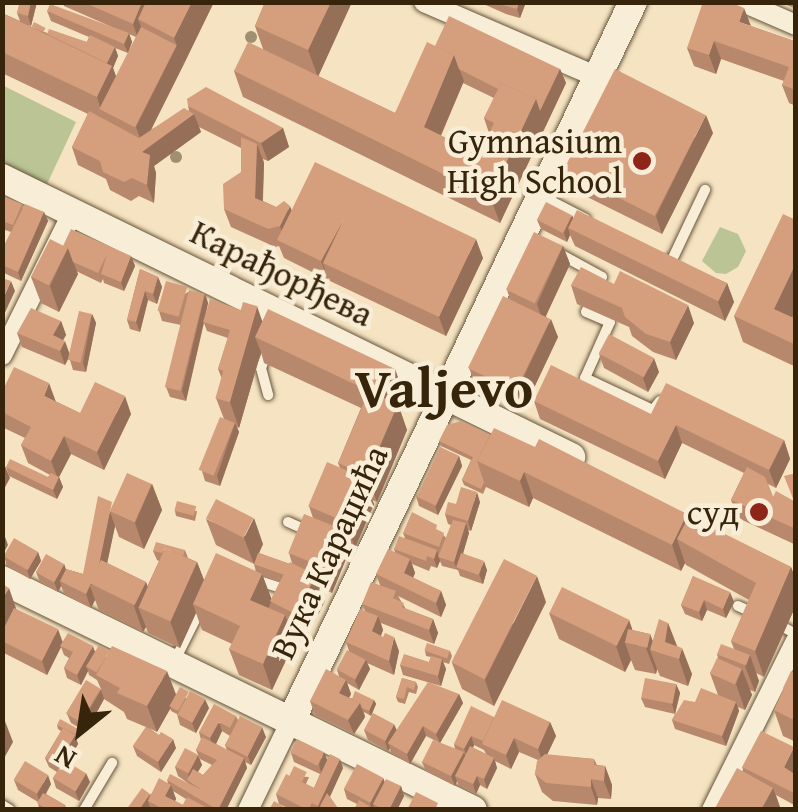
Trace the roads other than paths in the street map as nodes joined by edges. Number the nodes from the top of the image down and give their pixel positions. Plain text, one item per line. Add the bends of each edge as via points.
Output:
1 (424, 2) edge
2 (633, 2) edge
3 (742, 2) edge
4 (796, 25) edge
5 (598, 77) junction
6 (2, 178) edge
7 (705, 190) dead end
8 (542, 197) junction
9 (73, 212) junction
10 (606, 229) edge
11 (523, 235) junction
12 (655, 254) edge
13 (596, 289) edge
14 (588, 308) edge
15 (283, 314) junction
16 (2, 355) edge
17 (669, 388) edge
18 (445, 394) junction
19 (268, 396) dead end
20 (598, 471) edge
21 (288, 522) dead end
22 (320, 537) edge
23 (237, 573) edge
24 (2, 580) edge
25 (286, 590) edge
26 (207, 596) edge
27 (738, 606) dead end
28 (762, 617) edge
29 (793, 638) edge
30 (174, 663) junction
31 (291, 720) junction
32 (112, 763) dead end
33 (2, 805) edge
34 (10, 810) edge
35 (84, 810) edge
36 (248, 810) edge
37 (473, 810) edge
38 (712, 810) edge

1 - 5 street
2 - 5 street, Вука Караџића
3 - 4 street
5 - 8 street, Вука Караџића
6 - 9 street, Карађорђева
7 - 12 lane via 671,262
8 - 10 lane
8 - 11 street, Вука Караџића
9 - 15 street, Карађорђева
9 - 16 street
11 - 13 lane via 602,277
11 - 18 street, Вука Караџића
14 - 17 lane via 610,322 585,378 653,410
15 - 18 street, Карађорђева
15 - 19 lane via 262,368
18 - 20 street, Карађорђева
18 - 31 street, Вука Караџића via 359,555
21 - 22 lane
23 - 25 lane
24 - 30 street
26 - 30 lane
27 - 28 lane
29 - 38 street via 758,734
30 - 31 street
31 - 36 street, Вука Караџића
31 - 37 street
32 - 35 lane
33 - 34 lane

